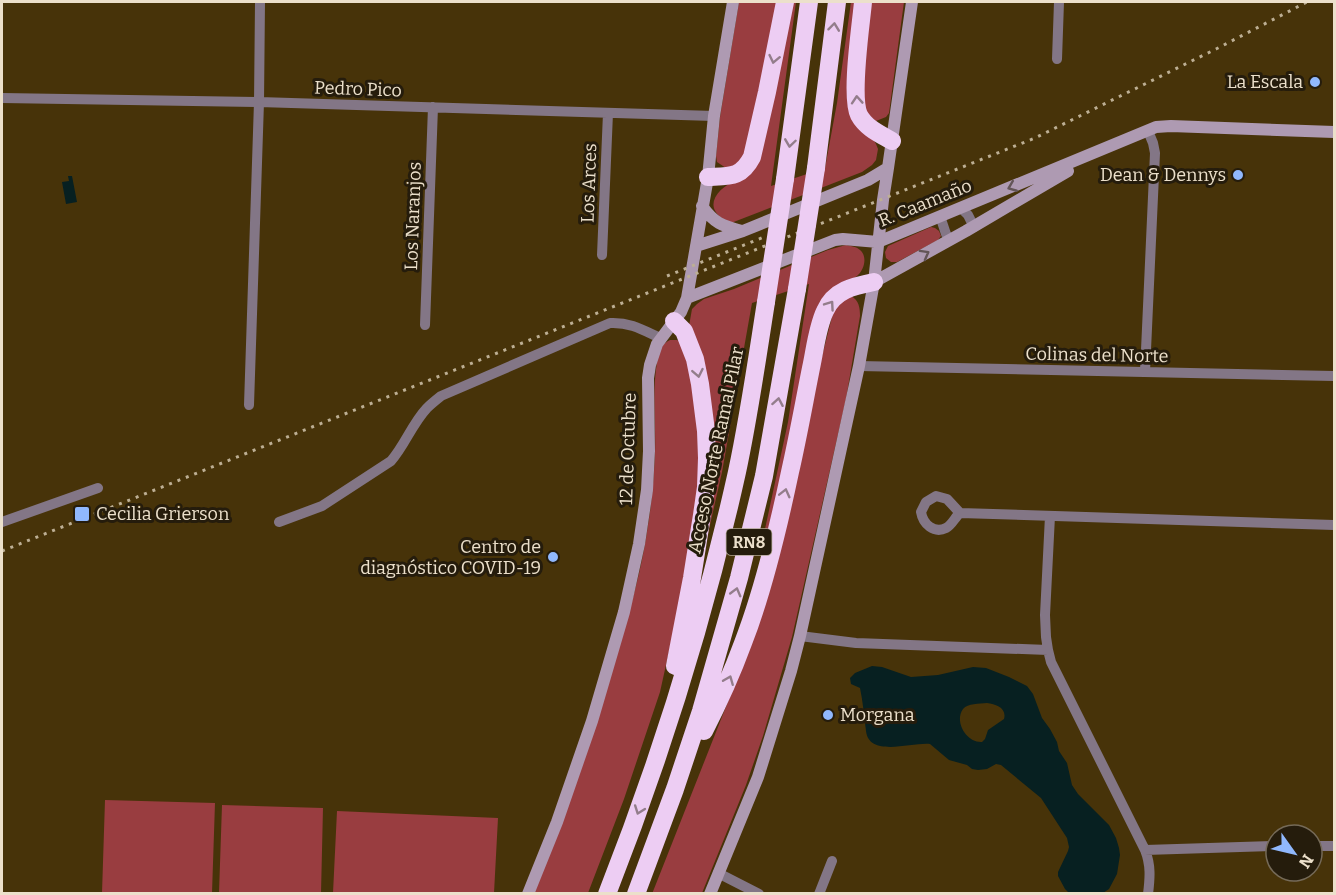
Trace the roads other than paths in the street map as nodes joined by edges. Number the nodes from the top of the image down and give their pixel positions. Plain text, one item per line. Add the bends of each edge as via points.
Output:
1 (260, 2) edge
2 (733, 2) edge
3 (785, 2) edge
4 (809, 2) edge
5 (837, 2) edge
6 (863, 2) edge
7 (912, 2) edge
8 (1059, 2) edge
9 (1058, 59) dead end
10 (2, 98) edge
11 (259, 102) junction
12 (433, 107) junction
13 (609, 113) junction
14 (714, 116) junction
15 (1148, 131) junction
16 (1335, 132) edge
17 (892, 141) junction
18 (1105, 149) junction
19 (888, 168) junction
20 (708, 177) junction
21 (702, 206) junction
22 (961, 208) junction
23 (940, 216) junction
24 (974, 227) junction
25 (743, 231) junction
26 (950, 240) junction
27 (878, 242) junction
28 (696, 246) junction
29 (602, 255) dead end
30 (874, 282) junction
31 (687, 298) junction
32 (674, 321) junction
33 (425, 325) dead end
34 (660, 338) junction
35 (859, 366) junction
36 (1145, 372) junction
37 (1335, 376) edge
38 (249, 405) dead end
39 (98, 488) dead end
40 (960, 513) dead end
41 (1050, 516) junction
42 (2, 522) edge
43 (279, 522) dead end
44 (1335, 525) edge
45 (800, 636) junction
46 (1048, 650) junction
47 (658, 755) junction
48 (675, 789) junction
49 (1264, 846) edge
50 (1145, 850) junction
51 (832, 861) dead end
52 (718, 873) junction
53 (528, 894) edge
54 (607, 894) edge
55 (636, 894) edge
56 (710, 894) edge
57 (759, 894) edge
58 (819, 894) edge
59 (1148, 894) edge

1 - 11 street
2 - 14 street, 12 de Octubre
3 -> 20 highway via 752,157 740,172
4 -> 47 highway, Acceso Norte Ramal Pilar / RN8, bridge via 785,179 737,471 699,623
48 -> 5 highway, RN8, bridge via 727,624 764,477 816,168
17 -> 6 highway via 867,126 857,109
7 - 17 street
8 - 9 street
10 - 11 street, Pedro Pico
11 - 12 street, Pedro Pico
11 - 38 street
12 - 13 street, Pedro Pico
12 - 33 street, Los Naranjos
13 - 14 street, Pedro Pico
13 - 29 street, Los Arces
14 - 20 street, 12 de Octubre
15 - 16 street, R. Caamaño via 1171,126
15 - 18 street, R. Caamaño
15 - 36 street via 1155,153
17 - 19 street
18 -> 22 street, R. Caamaño
18 - 24 street, R. Caamaño
19 - 25 street via 868,180
19 - 27 street
20 - 21 street, 12 de Octubre
21 - 25 street via 719,224
21 - 28 street, 12 de Octubre
22 - 23 street, R. Caamaño
22 - 24 street
23 - 26 street
23 - 27 street, R. Caamaño
24 - 26 street, R. Caamaño
25 - 28 street
30 -> 26 street, R. Caamaño
27 - 30 street
27 - 31 street, R. Caamaño via 835,240
28 - 31 street, 12 de Octubre
30 - 35 street
48 -> 30 highway via 724,690 759,597 825,310 844,290
31 - 32 street, 12 de Octubre
32 - 34 street, 12 de Octubre
32 -> 47 highway via 684,331 695,359 706,431 707,468 692,579
34 - 43 street via 636,326 610,323 441,396 422,414 391,461 322,506
34 - 53 street, 12 de Octubre via 648,378 647,490 624,612 589,730
35 - 36 street, Colinas del Norte
35 - 45 street
36 - 37 street, Colinas del Norte
39 - 42 street
40 - 41 street
41 - 44 street
41 - 46 street via 1045,615
45 - 46 street via 867,643
45 - 52 street via 758,777
46 - 50 street
47 -> 54 highway, Acceso Norte Ramal Pilar / RN8
48 - 55 highway, RN8
49 - 50 street
50 - 59 street via 1150,871
51 - 58 street
52 - 56 street
52 - 57 street

